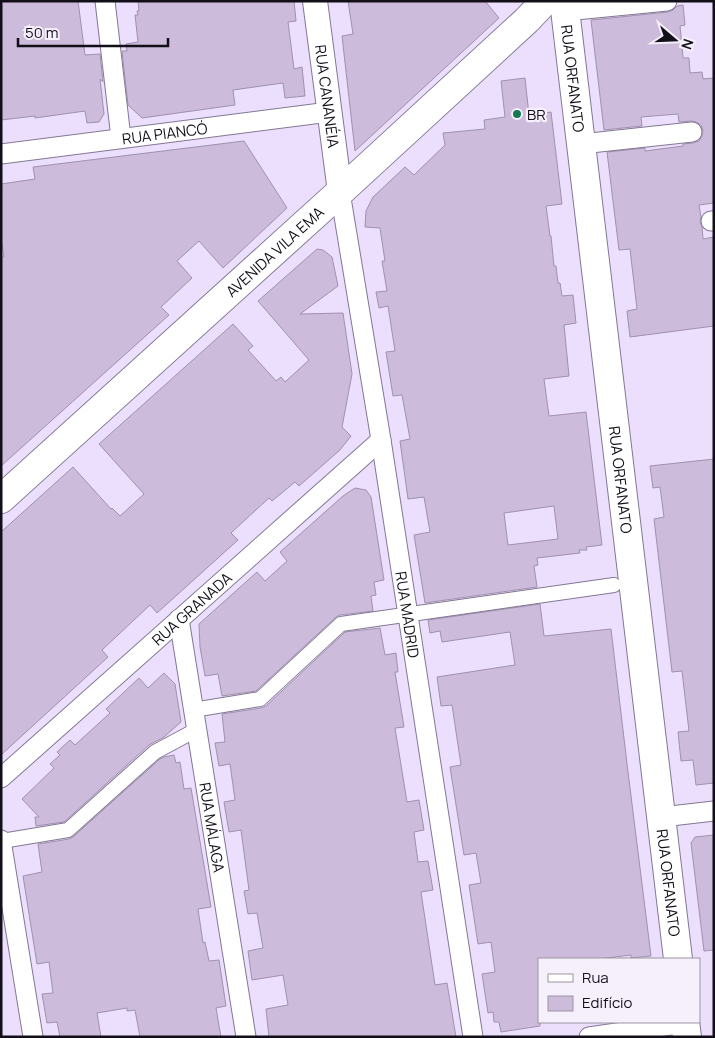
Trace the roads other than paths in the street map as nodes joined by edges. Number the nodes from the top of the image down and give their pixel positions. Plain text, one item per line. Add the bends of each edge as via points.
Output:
1 (105, 1) edge
2 (314, 1) edge
3 (667, 1) edge
4 (558, 4) edge
5 (329, 112) junction
6 (692, 132) dead end
7 (121, 138) junction
8 (581, 144) junction
9 (1, 154) edge
10 (340, 192) junction
11 (381, 440) junction
12 (1, 499) edge
13 (614, 585) dead end
14 (409, 614) junction
15 (178, 619) junction
16 (193, 710) junction
17 (196, 730) junction
18 (1, 778) edge
19 (714, 810) edge
20 (662, 817) junction
21 (2, 840) edge
22 (678, 958) edge
23 (686, 1027) edge
24 (33, 1037) edge
25 (246, 1037) edge
26 (473, 1037) edge
27 (589, 1037) edge

1 - 7 street
2 - 5 street, RUA CANANÉIA
3 - 4 street
4 - 8 main road, RUA ORFANATO
4 - 10 main road, AVENIDA VILA EMA via 527,20
5 - 7 street, RUA PIANCÓ
5 - 10 street, RUA CANANÉIA
6 - 8 street
7 - 9 street, RUA PIANCÓ
8 - 20 main road, RUA ORFANATO
10 - 11 street, RUA MADRID
10 - 12 main road, AVENIDA VILA EMA
11 - 14 street, RUA MADRID
11 - 15 street, RUA GRANADA
13 - 14 street
14 - 16 street via 341,624 260,699
14 - 26 street, RUA MADRID
15 - 16 street, RUA MÁLAGA
15 - 18 street, RUA GRANADA
16 - 17 street, RUA MÁLAGA
17 - 21 street via 155,752 68,830
17 - 25 street, RUA MÁLAGA
19 - 20 street
20 - 22 main road, RUA ORFANATO
21 - 24 street
23 - 27 street

